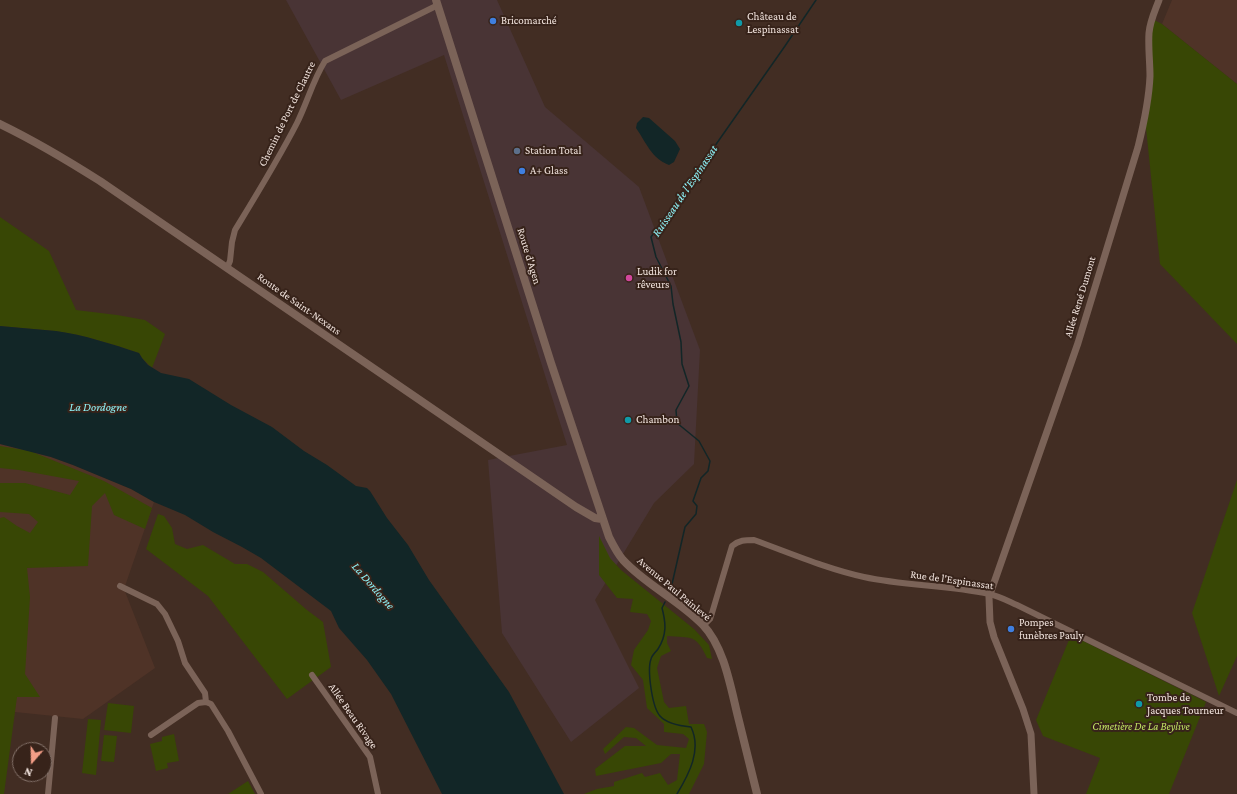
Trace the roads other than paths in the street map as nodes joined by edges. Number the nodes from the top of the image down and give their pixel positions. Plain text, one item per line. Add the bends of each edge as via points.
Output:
1 (1159, 0) edge
2 (437, 2) edge
3 (0, 124) edge
4 (227, 268) junction
5 (595, 497) junction
6 (584, 511) junction
7 (601, 517) junction
8 (120, 586) dead end
9 (990, 594) junction
10 (703, 626) junction
11 (312, 675) dead end
12 (206, 702) junction
13 (1237, 713) edge
14 (55, 718) dead end
15 (151, 735) dead end
16 (48, 794) edge
17 (261, 794) edge
18 (378, 794) edge
19 (757, 794) edge
20 (1034, 794) edge

1 - 9 street, Allée René Dumont via 1149,32 1148,96 1138,147 1078,343
2 - 4 street, Chemin de Port de Clautre via 325,61 278,160 235,230
2 - 5 main road, Route d'Agen
3 - 4 main road, Route de Saint-Nexans via 100,181
4 - 6 main road, Route de Saint-Nexans
5 - 6 main road via 594,504
5 - 7 main road, Route d'Agen
6 - 7 main road, Route de Saint-Nexans
7 - 10 main road, Avenue Paul Painlevé via 623,560
8 - 12 street via 156,604 165,614 185,663 205,693
9 - 10 street, Rue de l'Espinassat via 864,577 842,572 754,540 745,540 732,546 710,619
9 - 13 street, Rue de l'Espinassat
9 - 20 street, Allée René Dumont via 990,622 1031,734
10 - 19 main road, Avenue Paul Painlevé via 711,636 724,664
11 - 18 street, Allée Beau Rivage via 370,757
12 - 15 street via 198,703
12 - 17 street via 211,704 228,731
14 - 16 street

